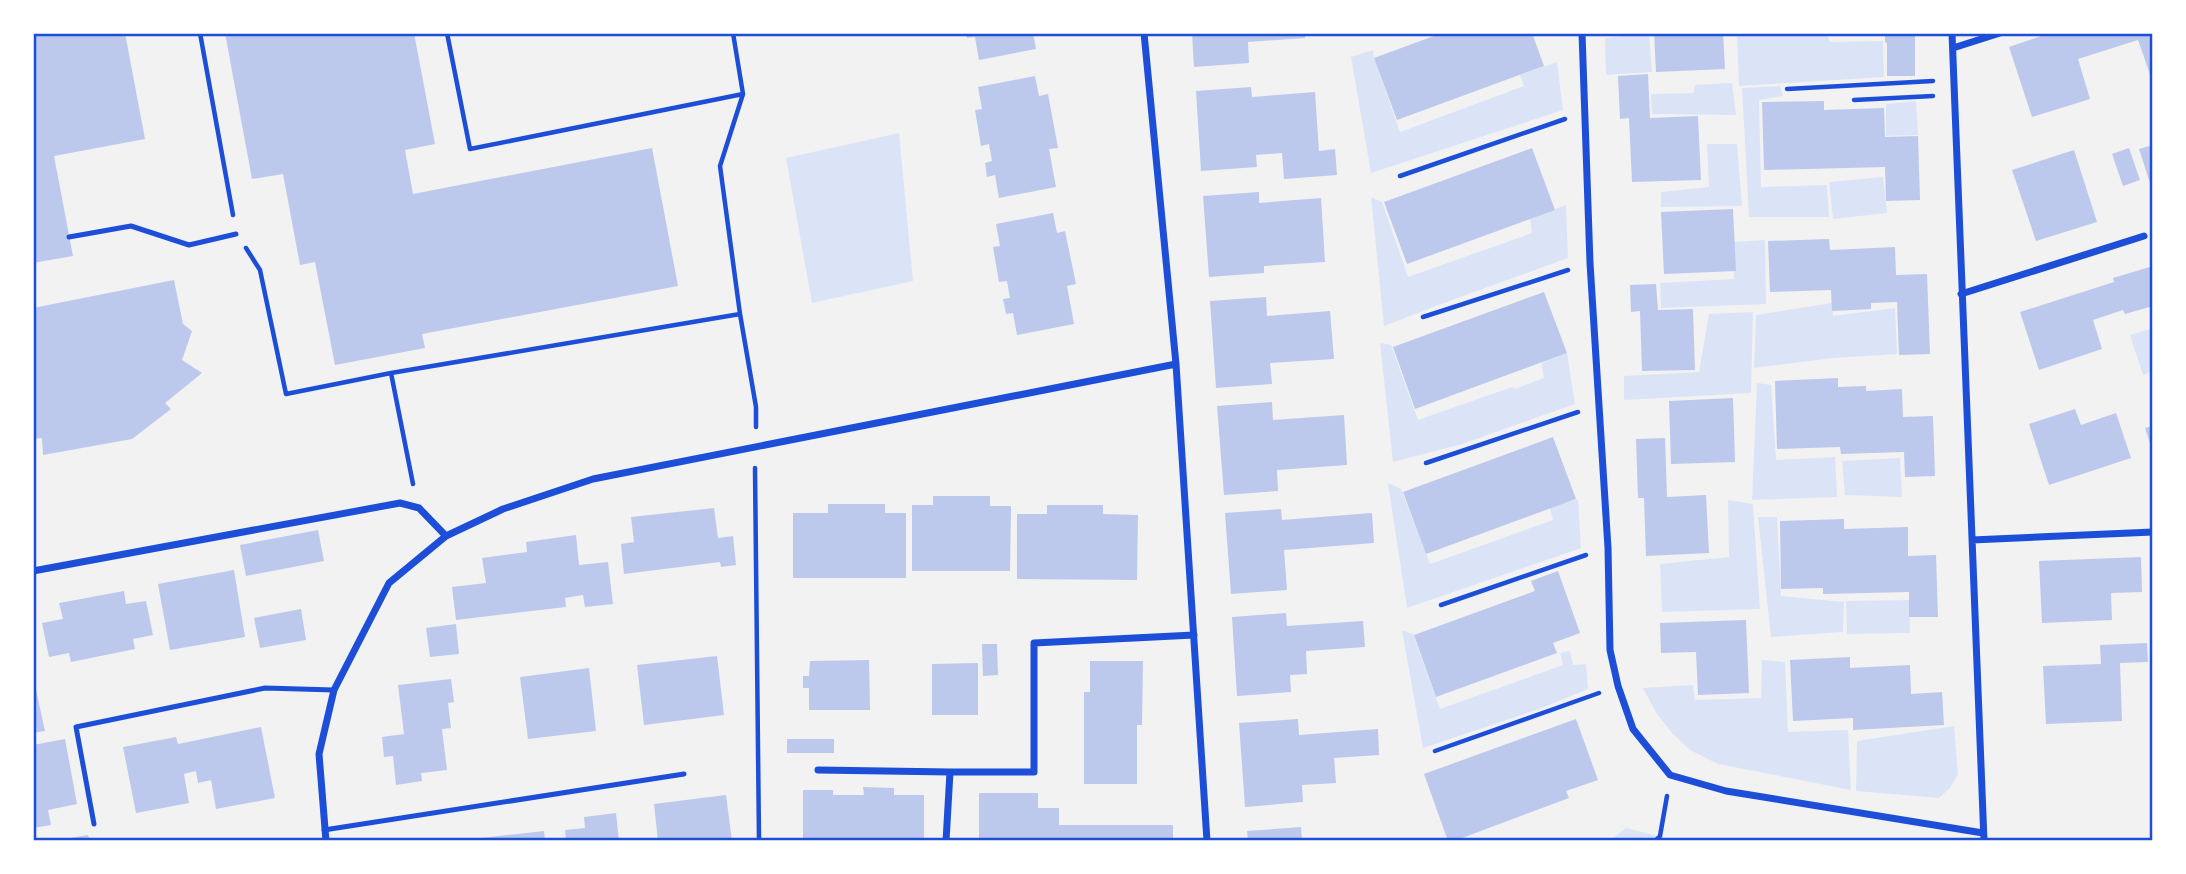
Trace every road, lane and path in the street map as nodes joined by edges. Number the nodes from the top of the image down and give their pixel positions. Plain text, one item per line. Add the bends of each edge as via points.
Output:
1 (200, 33) edge
2 (447, 33) edge
3 (733, 33) edge
4 (1144, 33) edge
5 (1582, 33) edge
6 (1952, 33) edge
7 (2000, 33) edge
8 (1953, 48) junction
9 (1954, 80) junction
10 (1787, 89) dead end
11 (743, 94) junction
12 (1954, 94) junction
13 (1854, 100) dead end
14 (1586, 112) junction
15 (1400, 176) dead end
16 (236, 234) junction
17 (2144, 236) dead end
18 (69, 237) dead end
19 (1590, 263) junction
20 (1961, 294) junction
21 (740, 314) junction
22 (1423, 317) dead end
23 (1176, 364) junction
24 (391, 373) junction
25 (1600, 405) junction
26 (756, 447) junction
27 (1426, 463) dead end
28 (419, 508) junction
29 (2153, 532) edge
30 (446, 536) junction
31 (1972, 540) junction
32 (1608, 548) junction
33 (33, 571) edge
34 (1441, 605) dead end
35 (1194, 635) junction
36 (1618, 686) junction
37 (334, 690) junction
38 (1435, 751) dead end
39 (818, 770) dead end
40 (950, 772) junction
41 (684, 774) dead end
42 (1670, 775) junction
43 (94, 824) dead end
44 (324, 830) junction
45 (1984, 837) edge
46 (326, 841) edge
47 (760, 841) edge
48 (947, 841) edge
49 (1207, 841) edge
50 (1655, 841) edge

1 - 16 path
2 - 11 path via 470,149
3 - 11 path
4 - 23 street
5 - 14 street
6 - 8 street
7 - 8 street
8 - 9 street
9 - 10 path
9 - 12 street
11 - 21 path via 720,166
12 - 13 path
12 - 20 street
14 - 15 path
14 - 19 street
16 - 18 lane via 189,245 131,226
16 - 24 path via 260,270 286,394
17 - 20 street
19 - 22 path
19 - 25 street
20 - 31 street
21 - 24 path
21 - 26 path via 757,407
23 - 26 street
23 - 35 street
24 - 28 path
25 - 27 path
25 - 32 street
26 - 30 street via 593,479 503,509
26 - 47 path
28 - 30 street
28 - 33 street via 400,503 374,507
29 - 31 street
30 - 37 street via 389,583
31 - 45 street
32 - 34 path
32 - 36 street via 1610,650
35 - 40 street via 1034,643 1034,772
35 - 49 street
36 - 38 path
36 - 42 street via 1633,729
37 - 43 lane via 265,688 76,727
37 - 44 street via 319,754
39 - 40 street
40 - 48 street
41 - 44 lane
42 - 45 street via 1726,791
42 - 50 path via 1660,836
44 - 46 street

